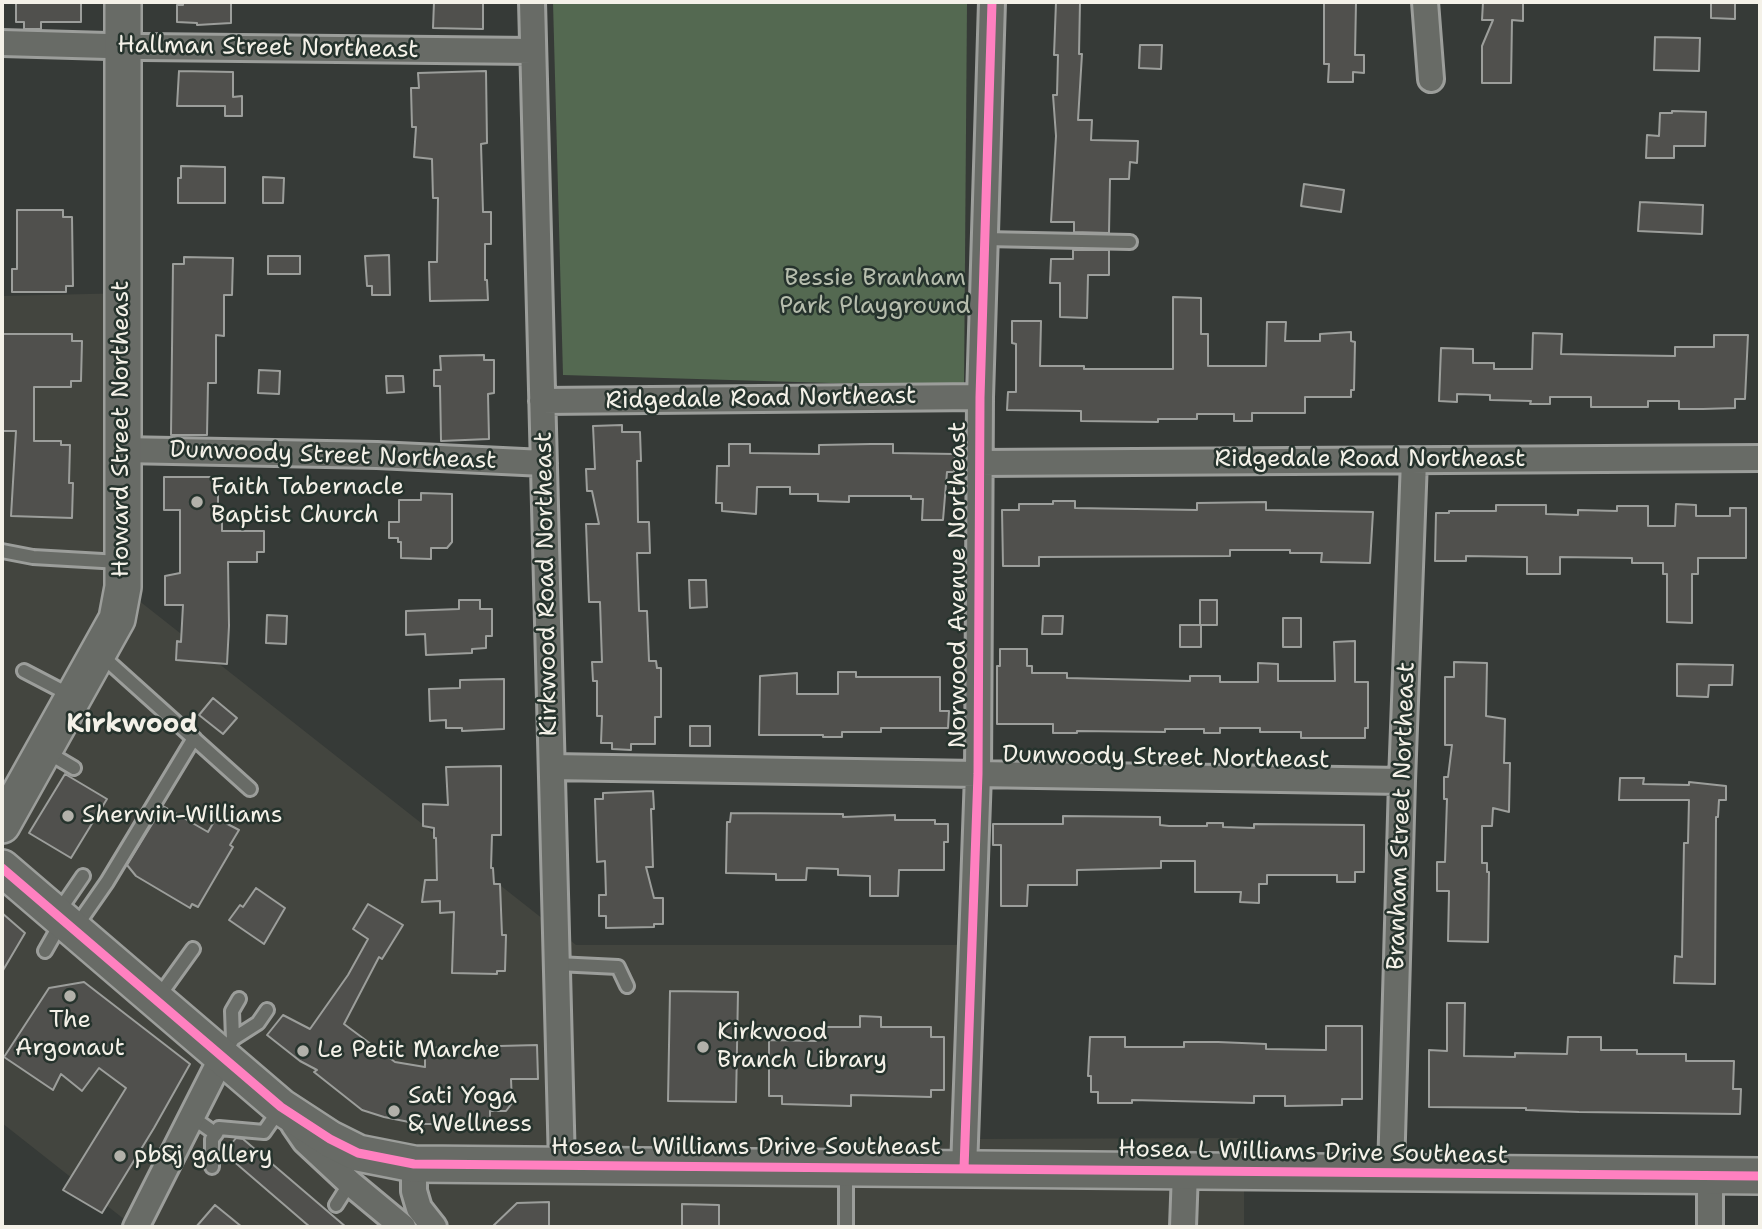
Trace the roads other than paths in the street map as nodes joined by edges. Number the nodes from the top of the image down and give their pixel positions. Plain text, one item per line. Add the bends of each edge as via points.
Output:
1 (123, 2) edge
2 (532, 2) edge
3 (992, 2) edge
4 (1426, 2) edge
5 (2, 43) edge
6 (122, 46) junction
7 (533, 51) junction
8 (1431, 79) dead end
9 (985, 239) junction
10 (1130, 242) dead end
11 (980, 397) junction
12 (542, 401) junction
13 (122, 450) junction
14 (1760, 457) edge
15 (1415, 460) junction
16 (544, 463) junction
17 (979, 463) junction
18 (2, 551) edge
19 (123, 562) junction
20 (99, 653) junction
21 (24, 671) dead end
22 (74, 697) junction
23 (194, 738) junction
24 (44, 750) junction
25 (552, 767) junction
26 (74, 768) dead end
27 (978, 774) junction
28 (1402, 781) junction
29 (250, 789) dead end
30 (2, 825) edge
31 (2, 868) edge
32 (83, 876) dead end
33 (65, 921) junction
34 (193, 949) dead end
35 (45, 950) dead end
36 (557, 964) junction
37 (626, 986) dead end
38 (157, 999) junction
39 (239, 999) dead end
40 (267, 1010) dead end
41 (228, 1047) junction
42 (282, 1107) junction
43 (192, 1117) junction
44 (216, 1134) junction
45 (414, 1164) junction
46 (562, 1166) junction
47 (212, 1167) dead end
48 (846, 1168) junction
49 (964, 1169) junction
50 (1185, 1171) junction
51 (1391, 1173) junction
52 (1710, 1176) junction
53 (1760, 1176) edge
54 (350, 1183) junction
55 (336, 1205) dead end
56 (392, 1224) edge
57 (846, 1226) edge
58 (136, 1227) edge
59 (435, 1227) edge
60 (1183, 1227) edge
61 (1710, 1227) edge

1 - 6 street, Howard Street Northeast
2 - 7 street, Kirkwood Road Northeast
3 - 9 street, Norwood Avenue Northeast
4 - 8 street
5 - 6 street, Hallman Street Northeast
6 - 7 street, Hallman Street Northeast
6 - 13 street, Howard Street Northeast
7 - 12 street, Kirkwood Road Northeast
9 - 10 lane
9 - 11 street, Norwood Avenue Northeast
11 - 12 street, Ridgedale Road Northeast
11 - 17 street, Norwood Avenue Northeast
12 - 16 street, Kirkwood Road Northeast
13 - 16 street, Dunwoody Street Northeast
13 - 19 street, Howard Street Northeast
14 - 15 street, Ridgedale Road Northeast
15 - 17 street, Ridgedale Road Northeast
15 - 28 street, Branham Street Northeast
16 - 25 street, Kirkwood Road Northeast
17 - 27 street, Norwood Avenue Northeast
18 - 19 lane
19 - 20 street, Howard Street Northeast via 117,619
20 - 22 street, Howard Street Northeast
20 - 23 lane
21 - 22 lane
22 - 24 street, Howard Street Northeast
23 - 29 lane
23 - 33 lane via 107,882
24 - 26 lane
24 - 30 street, Howard Street Northeast
25 - 27 street, Dunwoody Street Northeast
25 - 36 street, Kirkwood Road Northeast
27 - 28 street, Dunwoody Street Northeast
27 - 49 street, Norwood Avenue Northeast
28 - 51 street, Branham Street Northeast
31 - 33 street, Hosea L Williams Drive Southeast
32 - 33 lane
33 - 35 lane
33 - 38 street, Hosea L Williams Drive Southeast
34 - 38 lane
36 - 37 lane via 618,967
36 - 46 street, Kirkwood Road Northeast
38 - 41 street, Hosea L Williams Drive Southeast
39 - 41 lane via 232,1011
40 - 41 lane
41 - 42 street, Hosea L Williams Drive Southeast
41 - 43 street
42 - 44 lane via 264,1132 219,1128
42 - 45 street, Hosea L Williams Drive Southeast via 358,1153
42 - 54 street via 305,1141
43 - 44 lane
43 - 58 street
44 - 47 lane
45 - 46 street, Hosea L Williams Drive Southeast
45 - 59 street via 419,1208
46 - 48 street, Hosea L Williams Drive Southeast
48 - 49 street, Hosea L Williams Drive Southeast
48 - 57 lane
49 - 50 street, Hosea L Williams Drive Southeast
50 - 51 street, Hosea L Williams Drive Southeast
50 - 60 street
51 - 52 street, Hosea L Williams Drive Southeast
52 - 53 street, Hosea L Williams Drive Southeast
52 - 61 street
54 - 55 lane
54 - 56 street

